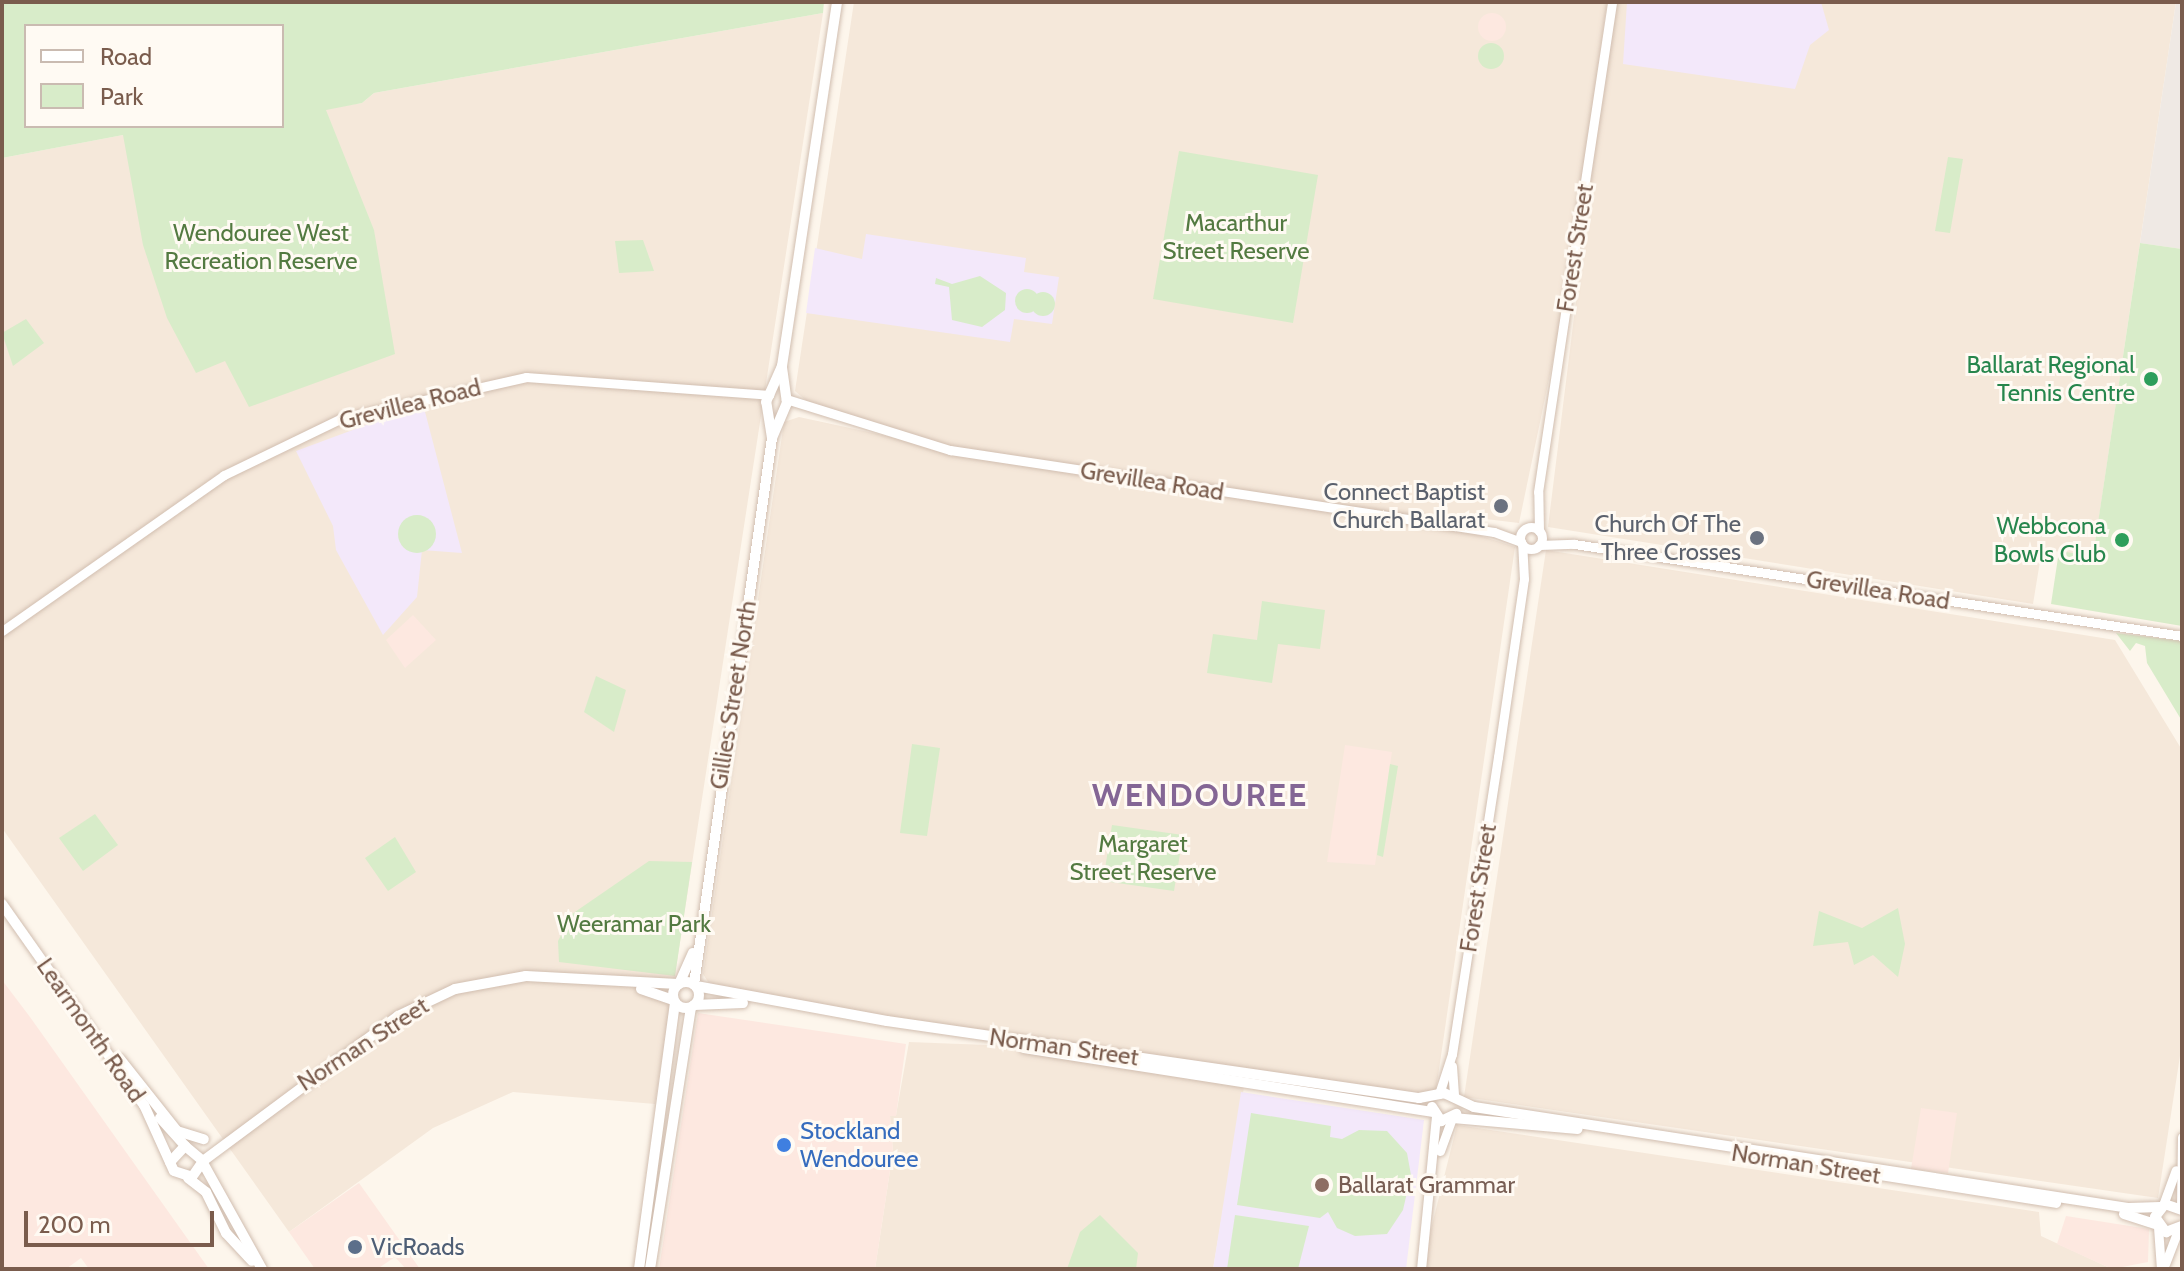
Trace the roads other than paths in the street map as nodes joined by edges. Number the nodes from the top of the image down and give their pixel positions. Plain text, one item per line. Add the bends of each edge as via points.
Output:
1 (837, 2) edge
2 (1612, 2) edge
3 (782, 366) junction
4 (768, 401) junction
5 (785, 404) junction
6 (772, 438) junction
7 (1537, 495) junction
8 (1524, 529) junction
9 (1494, 532) junction
10 (1540, 532) junction
11 (1522, 543) junction
12 (1574, 544) junction
13 (1538, 546) junction
14 (1524, 579) junction
15 (2, 631) edge
16 (2182, 636) edge
17 (2, 895) edge
18 (2, 904) edge
19 (693, 952) junction
20 (678, 984) junction
21 (630, 985) junction
22 (695, 985) junction
23 (674, 1002) junction
24 (693, 1006) junction
25 (899, 1026) junction
26 (1452, 1054) junction
27 (144, 1085) junction
28 (1437, 1095) junction
29 (1456, 1099) junction
30 (1434, 1114) junction
31 (1452, 1119) junction
32 (246, 1122) junction
33 (664, 1136) junction
34 (2182, 1137) edge
35 (204, 1139) junction
36 (186, 1146) junction
37 (2180, 1155) junction
38 (170, 1162) junction
39 (203, 1162) junction
40 (1436, 1162) junction
41 (188, 1178) junction
42 (2162, 1206) junction
43 (2182, 1210) edge
44 (2158, 1226) junction
45 (2180, 1228) edge
46 (260, 1269) edge
47 (639, 1269) edge
48 (650, 1269) edge
49 (1421, 1269) edge
50 (2162, 1269) edge

1 - 3 main road, Gillies Street North
2 - 7 street, Forest Street
3 - 4 main road, Gillies Street North
3 - 5 main road, Gillies Street North
4 - 5 main road
4 - 5 main road
4 - 6 main road, Gillies Street North
4 - 15 street, Grevillea Road via 526,377 340,419 224,475
5 - 6 main road, Gillies Street North
5 - 9 street, Grevillea Road via 815,408 950,450
6 - 19 main road, Gillies Street North
7 - 8 street
7 - 10 street
8 - 9 street, Grevillea Road
8 - 10 street, Grevillea Road
8 - 11 street
9 - 11 street, Grevillea Road
10 - 12 street, Grevillea Road
10 - 13 street
11 - 13 street, Grevillea Road
11 - 14 street, Forest Street
12 - 13 street, Grevillea Road
12 - 16 street, Grevillea Road
13 - 14 street, Forest Street
14 - 26 street, Forest Street
17 - 27 main road, Learmonth Road
18 - 38 main road, Learmonth Road via 144,1105
19 - 20 main road, Gillies Street North
19 - 22 main road, Gillies Street North
20 - 21 main road, Norman Street
20 - 22 main road, Norman Street
20 - 23 main road, Gillies Street North
21 - 23 main road, Norman Street
21 - 32 main road, Norman Street via 526,976 455,989 398,1016
22 - 24 main road, Gillies Street North
22 - 25 main road, Norman Street
23 - 24 main road, Norman Street
23 - 33 main road
24 - 25 main road, Norman Street via 745,1004
24 - 33 main road
25 - 28 main road, Norman Street
25 - 30 main road, Norman Street
26 - 28 street, Forest Street
26 - 29 street, Forest Street
27 - 35 main road, Learmonth Road via 177,1131
27 - 36 main road, Learmonth Road via 163,1126
28 - 29 main road, Norman Street
28 - 30 main road
29 - 31 main road
29 - 42 main road, Norman Street via 2129,1208
30 - 31 main road, Norman Street
30 - 40 street
31 - 40 street
31 - 44 main road, Norman Street via 1698,1146
32 - 35 main road, Norman Street
32 - 39 main road, Norman Street
33 - 47 main road
33 - 48 main road
34 - 37 street
35 - 36 main road, Norman Street
36 - 38 main road
36 - 39 main road, Learmonth Road
37 - 42 street
37 - 43 street
38 - 41 main road
39 - 41 main road, Norman Street
39 - 46 main road
40 - 49 street
41 - 46 main road via 206,1192 226,1233
42 - 43 main road, Norman Street
42 - 44 main road
44 - 45 main road, Norman Street
44 - 50 street
45 - 50 street

